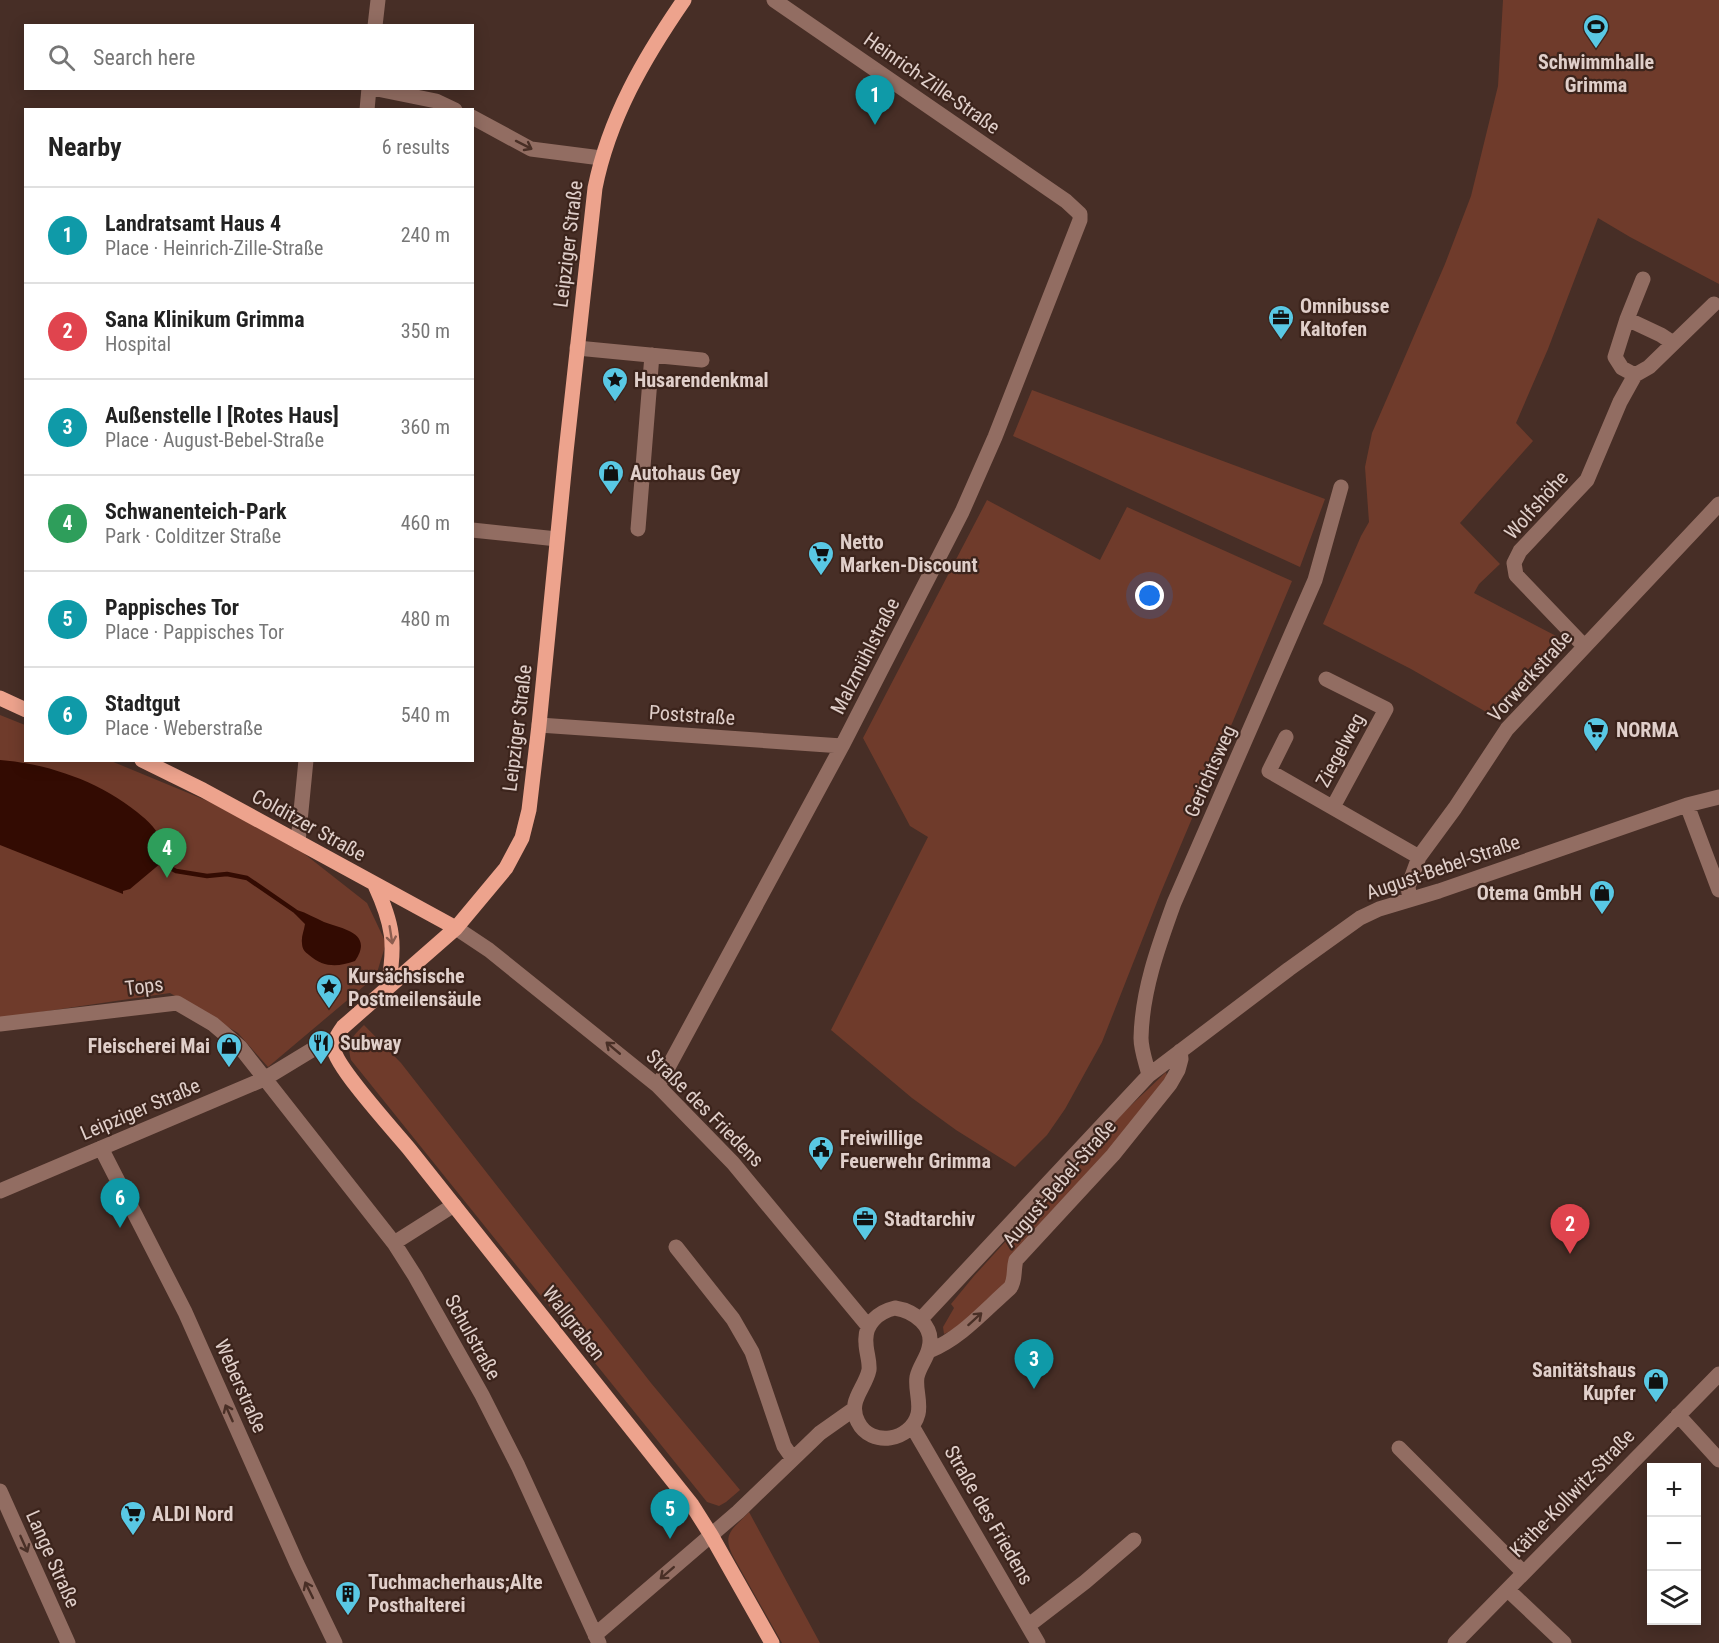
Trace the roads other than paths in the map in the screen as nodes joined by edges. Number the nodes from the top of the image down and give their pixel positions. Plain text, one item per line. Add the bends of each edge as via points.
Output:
1 (378, 0) edge
2 (684, 0) edge
3 (774, 0) edge
4 (375, 24) edge
5 (370, 90) edge
6 (380, 90) edge
7 (367, 108) edge
8 (451, 108) edge
9 (474, 118) edge
10 (601, 158) junction
11 (1066, 201) joint
12 (1643, 279) dead end
13 (1714, 303) dead end
14 (1627, 319) junction
15 (1673, 343) junction
16 (577, 348) junction
17 (652, 356) junction
18 (702, 360) dead end
19 (1635, 375) junction
20 (1341, 487) dead end
21 (1719, 504) edge
22 (638, 529) dead end
23 (474, 530) edge
24 (557, 539) junction
25 (1584, 646) junction
26 (1326, 679) dead end
27 (0, 698) edge
28 (24, 709) edge
29 (539, 725) junction
30 (1286, 737) dead end
31 (842, 746) junction
32 (146, 762) edge
33 (306, 762) edge
34 (1719, 797) edge
35 (1687, 805) junction
36 (1333, 807) junction
37 (298, 842) junction
38 (1419, 857) junction
39 (375, 885) junction
40 (1719, 890) edge
41 (1410, 899) junction
42 (456, 928) junction
43 (388, 986) junction
44 (0, 1024) edge
45 (335, 1040) junction
46 (1180, 1051) junction
47 (1149, 1075) junction
48 (264, 1079) junction
49 (658, 1086) junction
50 (101, 1148) junction
51 (0, 1191) edge
52 (454, 1205) junction
53 (394, 1243) junction
54 (676, 1247) dead end
55 (921, 1319) junction
56 (868, 1326) junction
57 (928, 1351) junction
58 (1719, 1374) edge
59 (854, 1409) junction
60 (1678, 1414) junction
61 (912, 1426) junction
62 (1399, 1448) dead end
63 (793, 1460) junction
64 (1719, 1460) edge
65 (0, 1491) edge
66 (711, 1535) junction
67 (1134, 1540) dead end
68 (1524, 1573) junction
69 (1508, 1590) junction
70 (1029, 1625) junction
71 (597, 1639) edge
72 (68, 1643) edge
73 (335, 1643) edge
74 (772, 1643) edge
75 (1038, 1643) edge
76 (1455, 1643) edge
77 (1564, 1643) edge

1 - 4 street
2 - 10 main road, Leipziger Straße via 629,90
3 - 11 street, Heinrich-Zille-Straße
5 - 7 street
6 - 8 street via 436,101
9 -> 10 street via 531,149
10 - 16 main road, Leipziger Straße
11 - 31 street, Malzmühlstraße via 1080,214 1078,227 995,437 962,512
12 - 14 street
13 - 15 street, Wolfshöhe
14 - 15 street
14 - 19 street via 1615,357 1622,368
15 - 19 street, Wolfshöhe
16 - 17 street
16 - 24 main road, Leipziger Straße
17 - 18 street
17 - 22 street
19 - 25 street, Wolfshöhe via 1587,480 1520,551 1514,563 1516,575
20 - 47 street, Gerichtsweg via 1315,580 1158,947 1146,991 1141,1040
21 - 25 street, Vorwerkstraße
23 - 24 street
24 - 29 main road, Leipziger Straße
25 - 38 street, Vorwerkstraße via 1507,729
26 - 36 street, Ziegelweg via 1386,709
27 - 28 main road
29 - 31 street, Poststraße
29 - 42 main road, Leipziger Straße via 522,837 506,868
30 - 36 street, Ziegelweg via 1269,771
31 - 49 street, Malzmühlstraße
32 - 37 main road, Colditzer Straße
33 - 37 street
34 - 35 street, August-Bebel-Straße
35 - 40 street
35 - 41 street, August-Bebel-Straße
36 - 38 street, Ziegelweg
37 - 39 main road, Colditzer Straße
38 - 41 street, Vorwerkstraße via 1408,887
39 - 42 main road, Colditzer Straße
39 -> 43 main road via 387,910 393,940
41 - 46 street, August-Bebel-Straße via 1360,918
42 - 43 main road, Leipziger Straße
49 -> 42 street, Straße des Friedens via 489,950
43 - 45 main road, Leipziger Straße via 342,1027
44 - 48 street, Tops via 177,1004 213,1024 240,1047
45 - 48 street, Leipziger Straße
45 - 52 main road, Wallgraben via 337,1058
46 - 47 street, August-Bebel-Straße
57 -> 46 street, August-Bebel-Straße via 958,1334 1010,1288 1015,1279 1016,1260 1113,1155 1170,1084 1178,1070
47 - 55 street, August-Bebel-Straße
48 - 50 street, Leipziger Straße
48 - 53 street, Schulstraße
49 - 56 street, Straße des Friedens via 733,1163
50 - 51 street, Leipziger Straße
73 -> 50 street, Weberstraße via 185,1312
52 - 53 street
52 - 66 main road, Wallgraben
53 - 71 street, Schulstraße via 482,1395
54 - 63 street via 733,1318 752,1352 784,1446
55 - 56 street via 895,1308 876,1316
55 - 57 street via 928,1329
56 - 59 street via 869,1368
57 - 61 street via 917,1374 919,1412
58 - 60 street, Käthe-Kollwitz-Straße
59 - 61 street via 864,1430 882,1439 898,1437
59 - 63 street via 820,1433
60 - 64 street
60 - 68 street, Käthe-Kollwitz-Straße
61 - 70 street, Straße des Friedens
62 - 68 street
63 - 66 street
65 -> 72 street, Lange Straße
66 -> 71 street
66 - 74 main road, Wallgraben
67 - 70 street
68 - 69 street, Käthe-Kollwitz-Straße
69 - 76 street, Käthe-Kollwitz-Straße
69 - 77 street
70 - 75 street, Straße des Friedens

